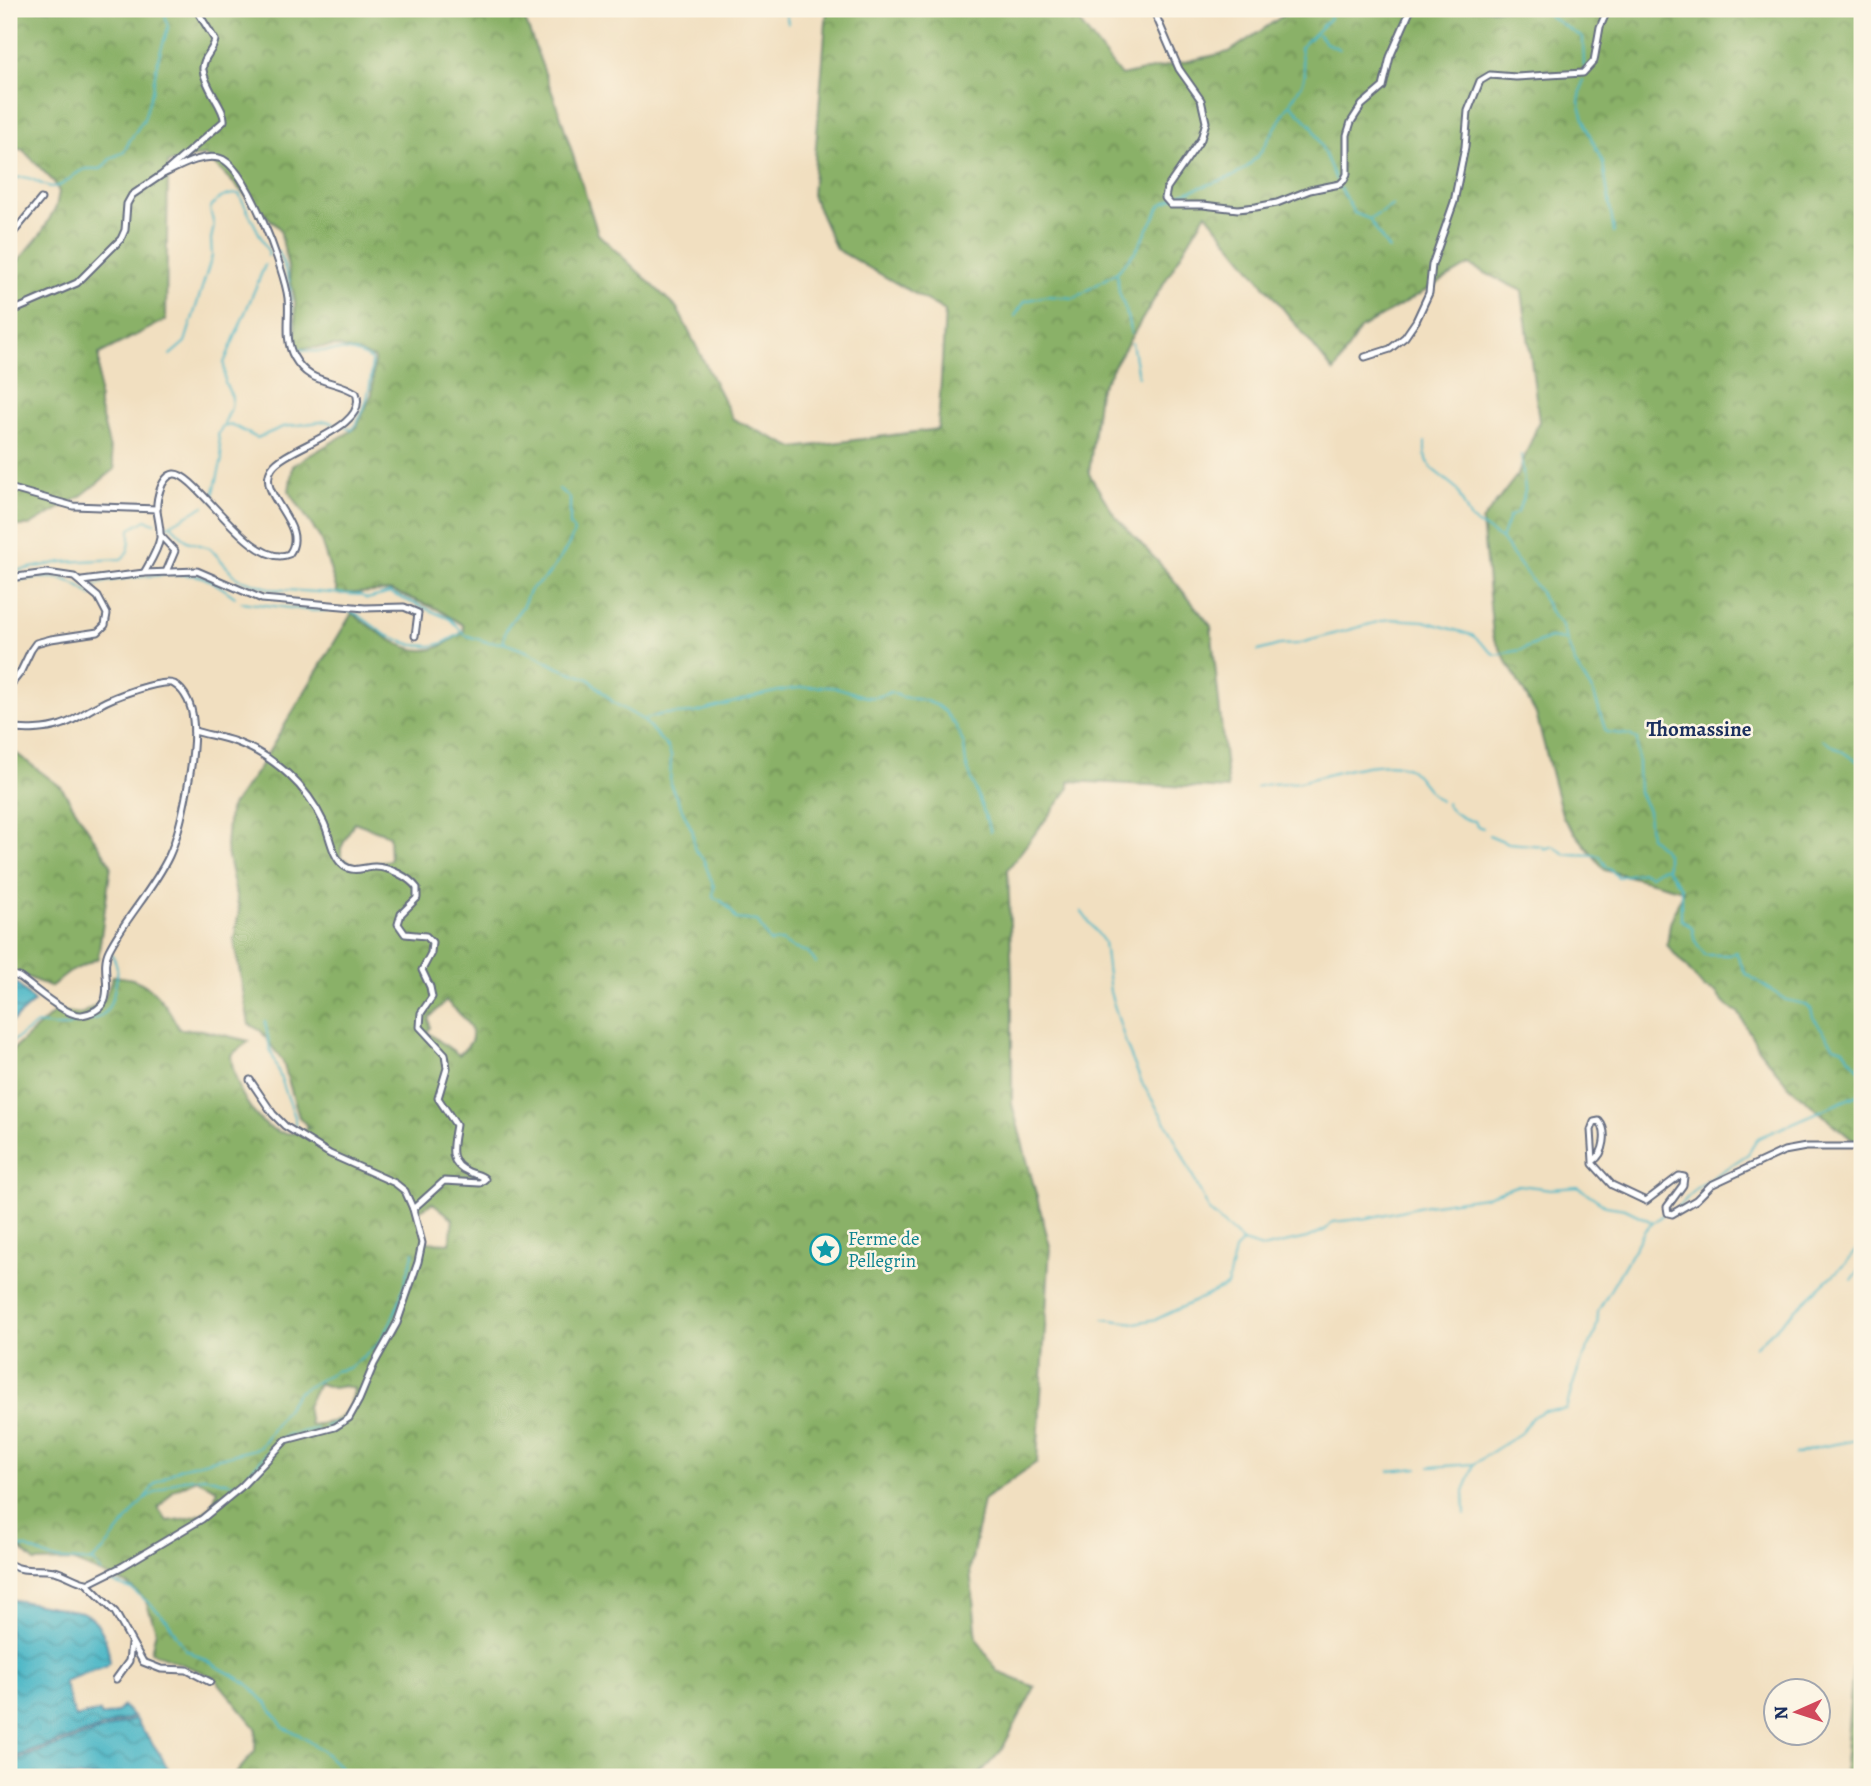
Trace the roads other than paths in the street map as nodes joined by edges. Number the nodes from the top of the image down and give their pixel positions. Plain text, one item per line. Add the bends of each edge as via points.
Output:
1 (196, 9) edge
2 (1153, 9) edge
3 (1411, 9) edge
4 (1608, 9) edge
5 (163, 174) junction
6 (41, 199) dead end
7 (9, 238) edge
8 (9, 315) edge
9 (1365, 357) dead end
10 (9, 488) edge
11 (157, 509) junction
12 (160, 535) junction
13 (166, 572) junction
14 (144, 573) junction
15 (9, 578) edge
16 (82, 581) junction
17 (415, 636) dead end
18 (9, 687) edge
19 (9, 728) edge
20 (194, 732) junction
21 (9, 974) edge
22 (250, 1080) dead end
23 (1862, 1147) edge
24 (1593, 1161) junction
25 (413, 1209) junction
26 (9, 1564) edge
27 (88, 1584) junction
28 (131, 1639) junction
29 (116, 1679) dead end
30 (210, 1682) dead end

1 - 5 street via 215,40 203,69 225,118
2 - 3 street via 1179,69 1201,100 1206,122 1201,139 1165,192 1167,202 1238,209 1277,203 1344,180 1351,122 1383,87 1390,57
4 - 9 street via 1594,61 1584,73 1490,75 1480,81 1468,111 1454,202 1432,265 1429,293 1416,321 1397,345
5 - 8 street via 132,195 121,239 86,276
5 - 11 street via 206,158 232,164 246,184 286,285 295,358 316,379 349,389 358,398 348,419 278,462 270,472 272,492 293,532 289,554 277,556 260,549 181,475 165,480
6 - 7 street
10 - 11 street via 73,506
11 - 12 street
12 - 13 street via 175,551
12 - 14 street
13 - 14 street
13 - 17 street via 197,571 262,599 407,608 418,612
14 - 16 street
15 - 16 street via 56,573
16 - 18 street via 105,606 104,628 36,643
19 - 20 street via 61,725 103,702 164,681 185,695
20 - 21 street via 175,842 158,877 109,950 105,1000 87,1013 72,1014
20 - 25 street via 238,742 290,776 317,809 343,865 353,870 386,869 417,888 417,898 398,924 405,934 426,936 432,942 422,973 432,998 421,1013 420,1027 444,1053 447,1068 438,1098 456,1125 453,1156 462,1168 485,1179 480,1183 444,1181
22 - 25 street via 285,1126 330,1154 395,1183
23 - 24 street via 1784,1151 1711,1185 1672,1214 1667,1207 1684,1183 1683,1176 1644,1201 1611,1185
24 - 24 street via 1591,1127 1599,1121 1602,1152
25 - 27 street via 422,1243 418,1262 397,1323 349,1418 335,1427 286,1440 202,1519
26 - 27 street via 22,1570 58,1571
27 - 28 street via 113,1609
28 - 29 street via 129,1661
28 - 30 street via 145,1663 187,1670

